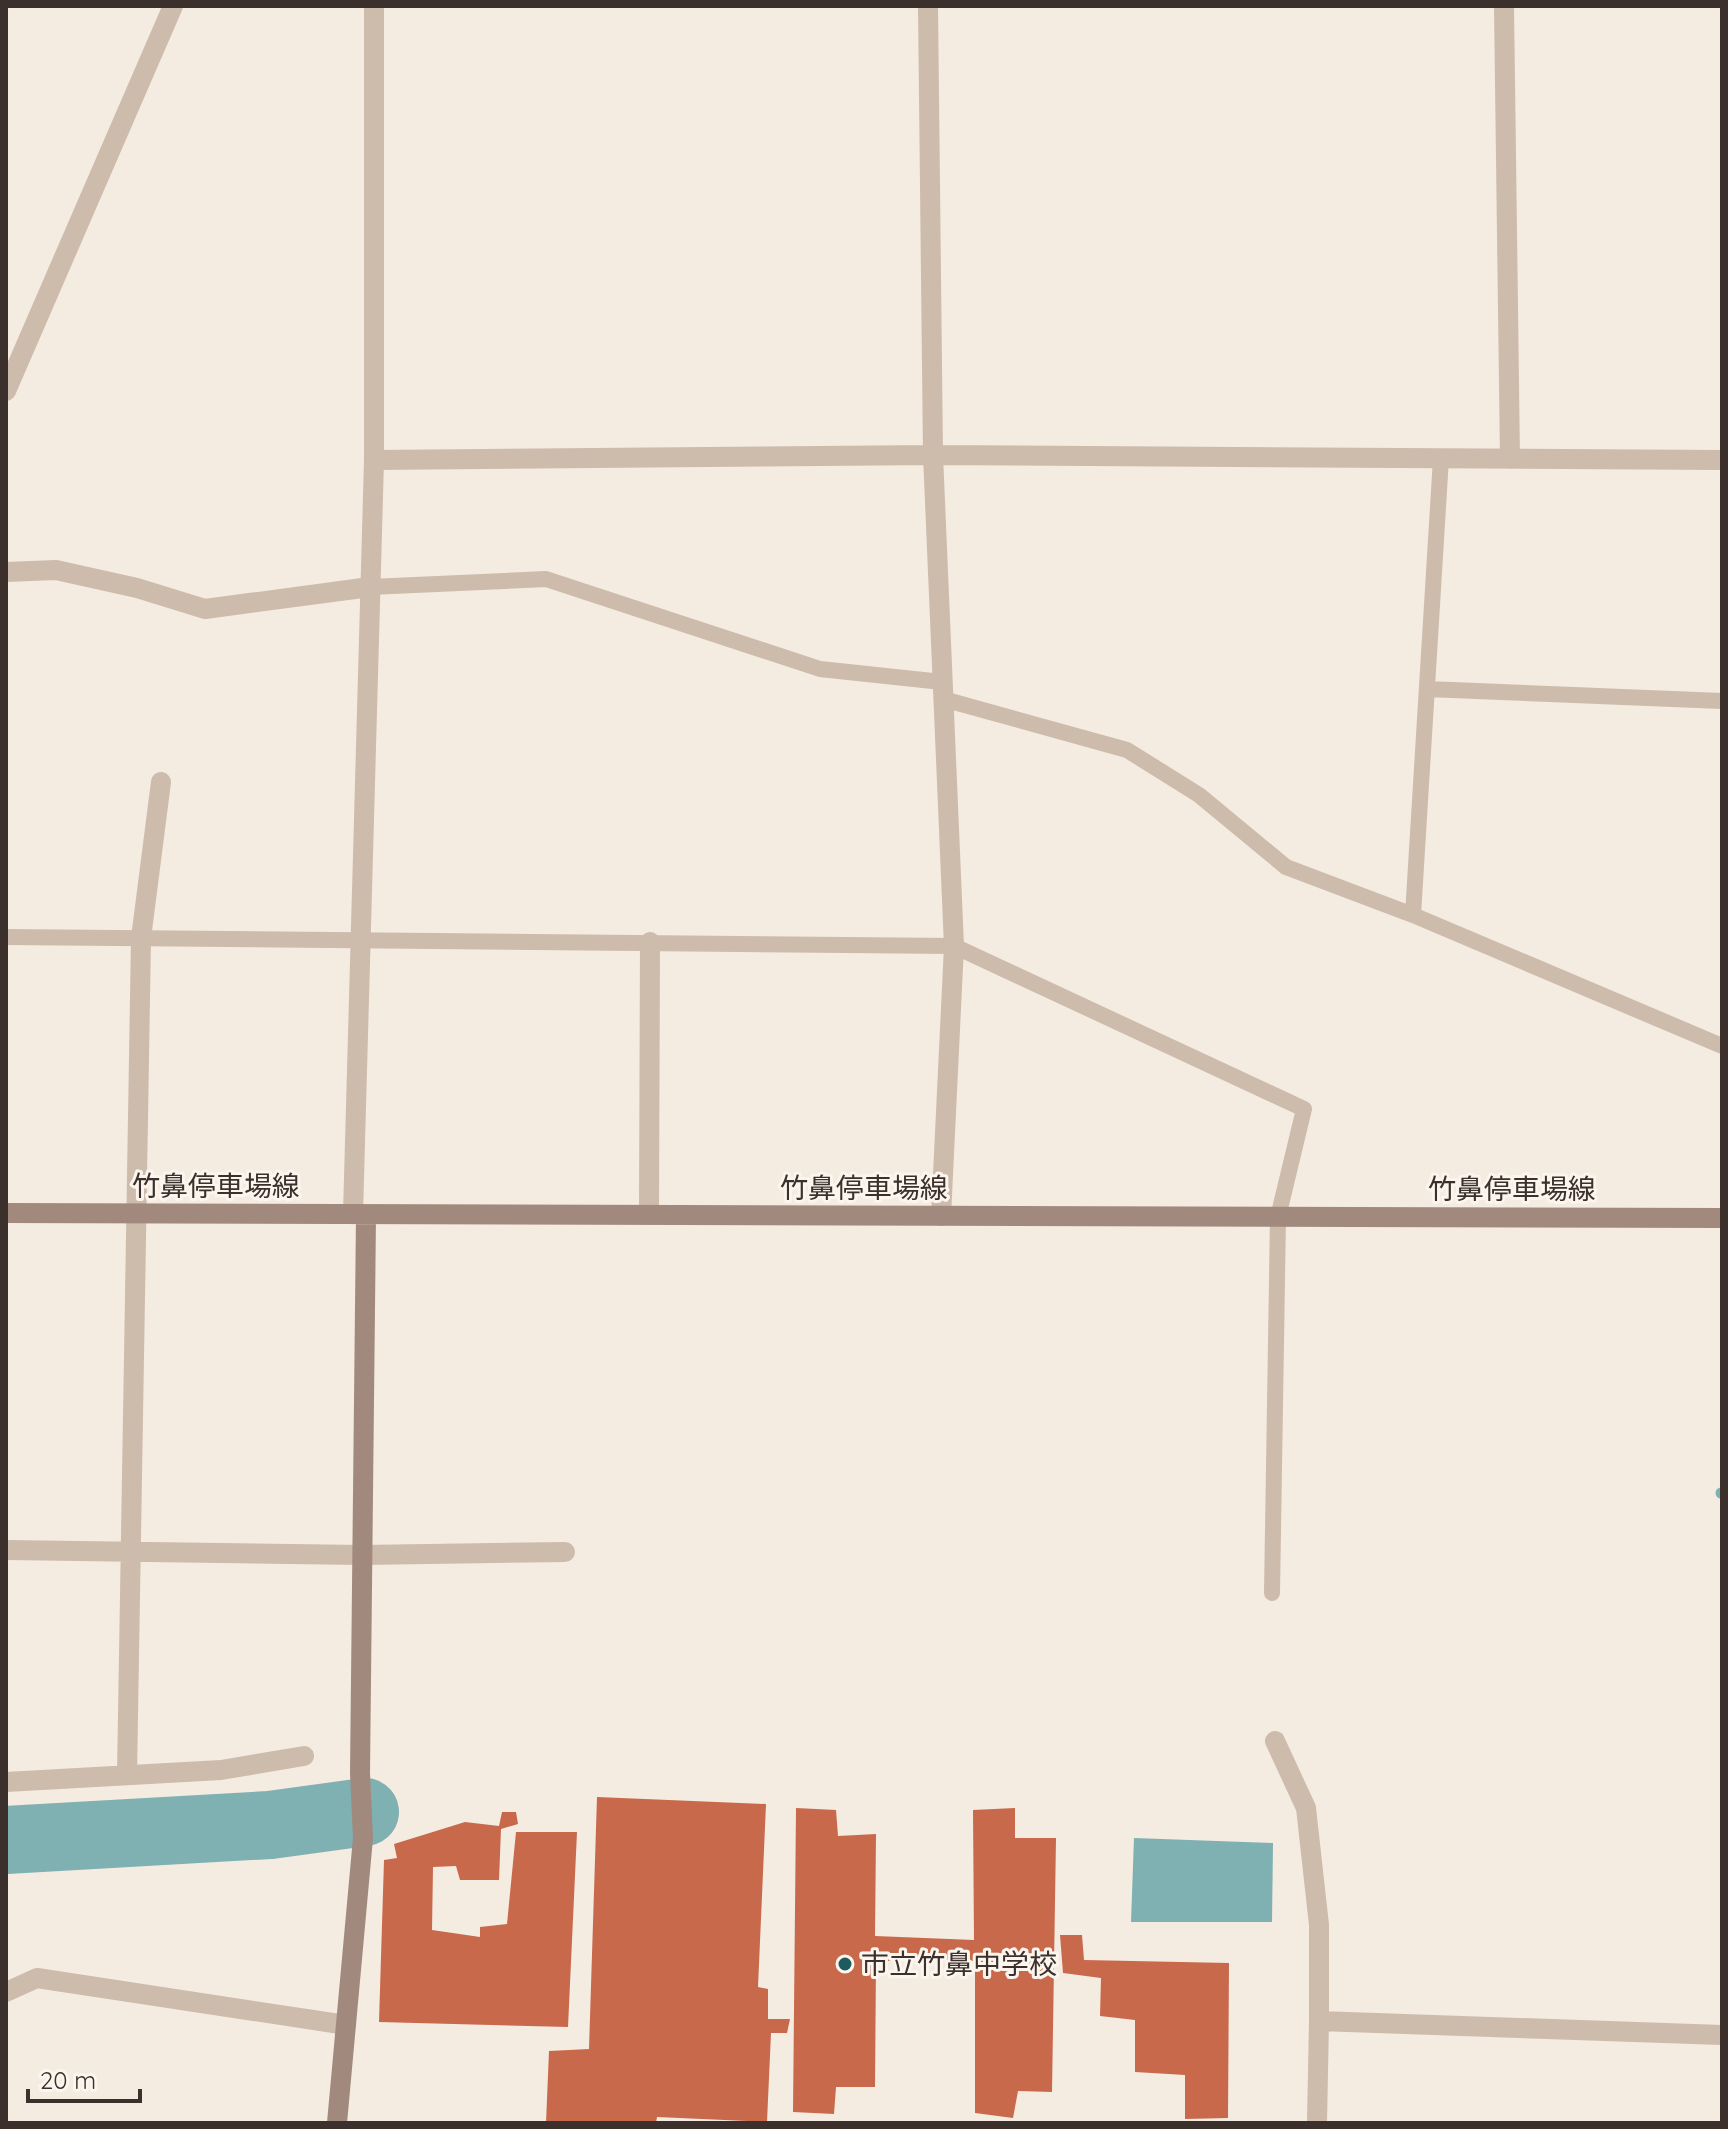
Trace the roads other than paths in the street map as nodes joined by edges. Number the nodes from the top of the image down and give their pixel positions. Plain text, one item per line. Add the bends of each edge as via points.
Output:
1 (173, 6) edge
2 (374, 6) edge
3 (928, 6) edge
4 (1504, 6) edge
5 (6, 391) edge
6 (933, 455) junction
7 (1441, 458) junction
8 (1510, 459) junction
9 (374, 460) junction
10 (1722, 460) edge
11 (6, 572) edge
12 (370, 587) junction
13 (1427, 689) junction
14 (943, 690) junction
15 (1722, 701) edge
16 (161, 782) dead end
17 (1413, 915) junction
18 (6, 937) edge
19 (141, 938) junction
20 (361, 939) junction
21 (650, 942) junction
22 (954, 946) junction
23 (1722, 1046) edge
24 (6, 1213) edge
25 (139, 1214) junction
26 (359, 1214) junction
27 (649, 1215) junction
28 (941, 1216) junction
29 (1278, 1217) junction
30 (1722, 1218) edge
31 (6, 1550) edge
32 (133, 1551) junction
33 (565, 1552) dead end
34 (362, 1555) junction
35 (1272, 1593) dead end
36 (1275, 1741) dead end
37 (304, 1756) dead end
38 (127, 1775) junction
39 (6, 1782) edge
40 (6, 1992) edge
41 (1319, 2021) junction
42 (346, 2025) junction
43 (1722, 2035) edge
44 (337, 2123) edge
45 (1317, 2123) edge

1 - 5 street
2 - 9 street
3 - 6 street
4 - 8 street
6 - 7 street
6 - 9 street
6 - 14 street
7 - 8 street
7 - 13 lane
8 - 10 street
9 - 12 street
11 - 12 street via 56,570 205,609
12 - 14 lane via 546,579 820,669
12 - 20 street
13 - 15 lane
13 - 17 lane
14 - 17 lane via 1127,750 1199,795 1286,867
14 - 22 street
16 - 19 street
17 - 23 lane
18 - 19 lane
19 - 20 lane
19 - 25 street
20 - 21 lane
20 - 26 street
21 - 22 lane
21 - 27 street
22 - 28 street
22 - 29 lane via 1304,1109
24 - 25 main road, 竹鼻停車場線
25 - 26 main road, 竹鼻停車場線
25 - 32 street
26 - 27 main road, 竹鼻停車場線
26 - 34 main road
27 - 28 main road, 竹鼻停車場線
28 - 29 main road, 竹鼻停車場線
29 - 30 main road, 竹鼻停車場線
29 - 35 lane
31 - 32 street
32 - 34 street
32 - 38 street
33 - 34 street
34 - 42 main road via 363,1838
36 - 41 street via 1306,1808 1319,1925
37 - 38 street via 221,1770
38 - 39 street
40 - 42 street via 37,1978
41 - 43 street
41 - 45 street
42 - 44 main road

